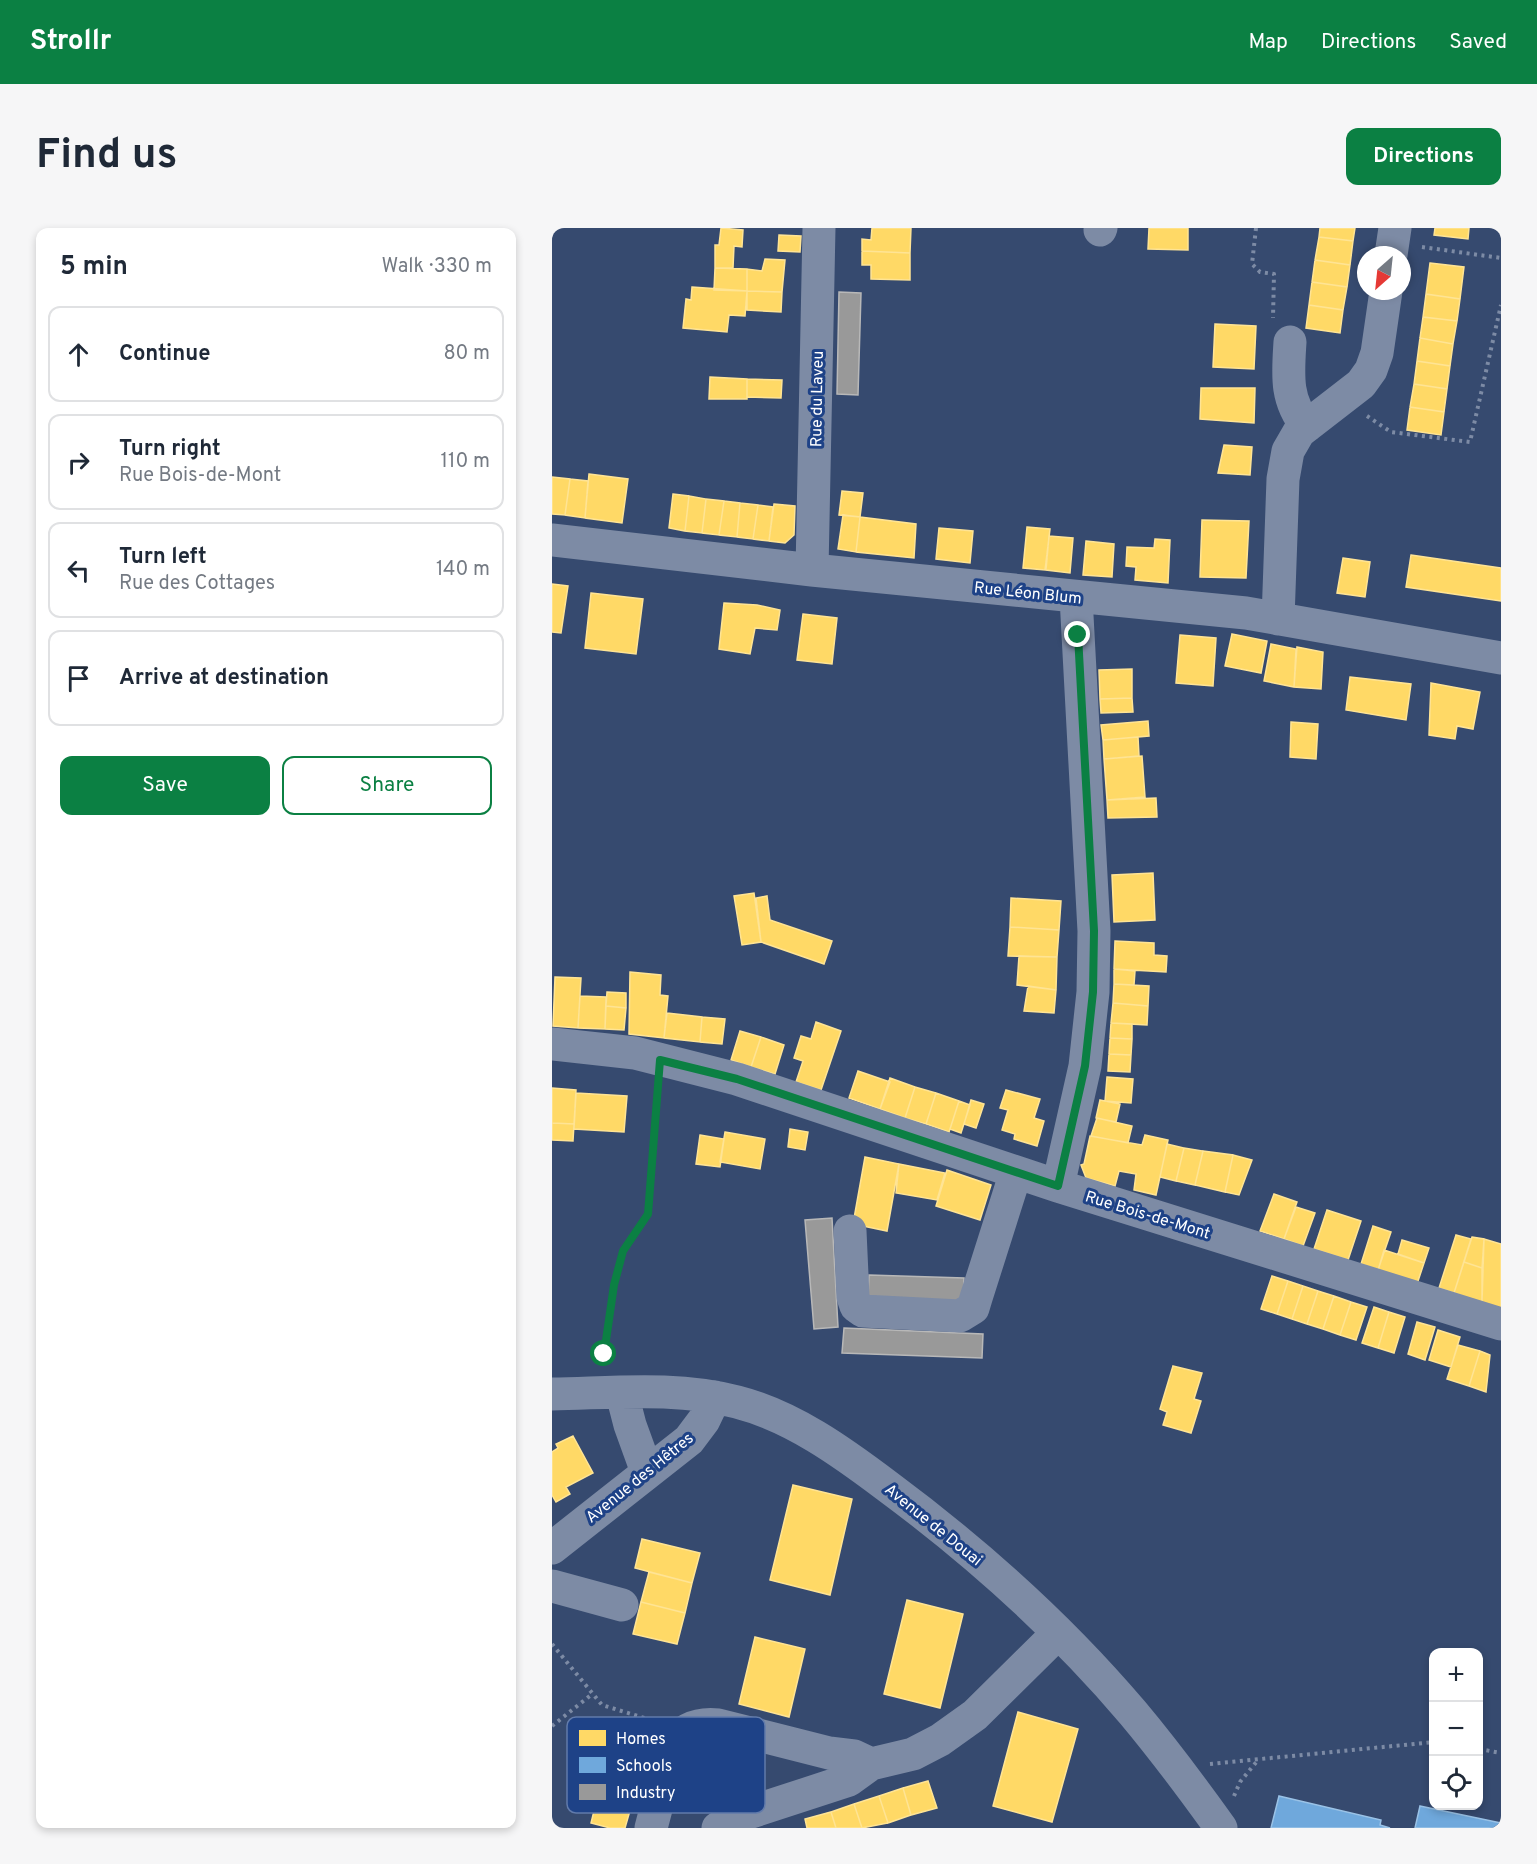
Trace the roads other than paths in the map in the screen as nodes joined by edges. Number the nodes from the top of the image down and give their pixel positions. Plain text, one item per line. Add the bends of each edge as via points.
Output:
1 (819, 228) edge
2 (1385, 300) edge
3 (1290, 342) road end
4 (1306, 426) junction
5 (552, 540) edge
6 (812, 570) junction
7 (1076, 597) junction
8 (1278, 619) junction
9 (1501, 658) edge
10 (552, 1044) edge
11 (1016, 1172) junction
12 (1058, 1186) junction
13 (850, 1231) dead end
14 (1501, 1324) edge
15 (552, 1394) edge
16 (612, 1394) junction
17 (715, 1397) junction
18 (647, 1472) junction
19 (552, 1548) edge
20 (552, 1586) edge
21 (622, 1605) dead end
22 (1058, 1633) junction
23 (765, 1737) edge
24 (872, 1764) junction
25 (765, 1807) edge
26 (655, 1813) edge
27 (745, 1813) edge
28 (1227, 1814) edge
29 (651, 1828) edge
30 (718, 1828) edge

1 - 6 street, Rue du Laveu
2 - 4 street via 1371,370 1346,397
3 - 4 street via 1289,396
4 - 8 street via 1288,451 1283,479
5 - 6 street, Rue Léon Blum
6 - 7 street, Rue Léon Blum
7 - 8 street, Rue Léon Blum
7 - 12 street via 1094,931 1093,992 1085,1066
8 - 9 street, Rue Léon Blum
10 - 11 street, Rue Bois-de-Mont via 635,1053 737,1079
11 - 12 street, Rue Bois-de-Mont
11 - 13 street via 976,1298 967,1314 863,1311 853,1297
12 - 14 street, Rue Bois-de-Mont
15 - 16 street, Avenue de Douai
16 - 17 street, Avenue de Douai via 665,1392
16 - 18 street via 630,1425
17 - 18 street, Avenue des Hêtres via 689,1440
17 - 22 street, Avenue de Douai via 768,1413 858,1464 961,1544
18 - 19 street, Avenue des Hêtres
20 - 21 street
22 - 24 street via 959,1729 913,1754
22 - 28 street, Avenue de Douai via 1127,1705 1177,1767
23 - 24 street via 854,1756
24 - 25 street via 849,1780
26 - 29 street
27 - 30 street

